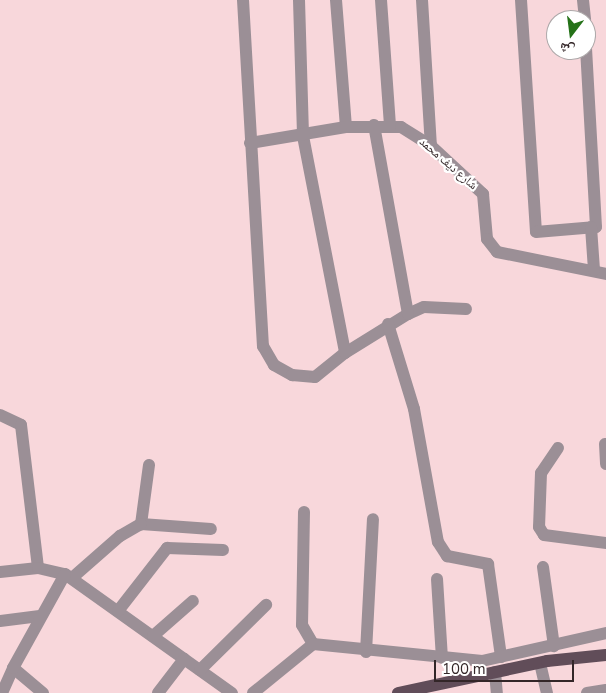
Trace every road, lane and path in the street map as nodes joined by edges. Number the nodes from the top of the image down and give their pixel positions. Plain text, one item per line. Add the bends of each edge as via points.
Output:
1 (243, 0) edge
2 (299, 0) edge
3 (336, 0) edge
4 (382, 0) edge
5 (422, 0) edge
6 (521, 0) edge
7 (587, 60) edge
8 (374, 125) junction
9 (390, 125) junction
10 (346, 127) junction
11 (303, 136) junction
12 (250, 143) junction
13 (431, 146) junction
14 (591, 227) junction
15 (600, 272) edge
16 (466, 309) dead end
17 (408, 314) junction
18 (388, 324) junction
19 (345, 353) junction
20 (0, 414) edge
21 (605, 444) dead end
22 (558, 448) dead end
23 (606, 464) edge
24 (149, 465) dead end
25 (304, 512) dead end
26 (374, 518) dead end
27 (141, 524) junction
28 (211, 529) dead end
29 (606, 543) edge
30 (223, 550) dead end
31 (543, 567) dead end
32 (38, 568) junction
33 (0, 572) edge
34 (69, 576) junction
35 (437, 579) dead end
36 (193, 601) dead end
37 (266, 605) dead end
38 (118, 611) junction
39 (40, 616) junction
40 (0, 622) edge
41 (606, 633) edge
42 (153, 636) junction
43 (313, 644) junction
44 (554, 646) junction
45 (366, 652) junction
46 (606, 656) edge
47 (501, 657) junction
48 (442, 658) junction
49 (184, 659) junction
50 (482, 661) junction
51 (606, 663) edge
52 (541, 667) junction
53 (13, 668) junction
54 (200, 670) junction
55 (491, 680) edge
56 (606, 690) edge
57 (2, 693) edge
58 (43, 693) edge
59 (158, 693) edge
60 (232, 693) edge
61 (253, 693) edge
62 (398, 693) edge
63 (428, 693) edge
64 (547, 693) edge
65 (587, 693) edge

1 - 12 street
2 - 11 street
3 - 10 street
4 - 9 street
5 - 13 street
6 - 14 street via 536,232
7 - 14 street via 596,227
8 - 9 street
8 - 10 street
8 - 17 street
9 - 13 street, شارع ديف محمد
10 - 11 street
11 - 12 street
11 - 19 street
12 - 19 street via 264,346 274,365 292,375 315,377
13 - 15 street, شارع ديف محمد via 483,194 487,239 497,252 521,254 538,264
14 - 15 street
16 - 17 street via 424,307
17 - 18 street
18 - 19 street
18 - 47 street via 414,410 438,542 447,556 488,564
20 - 32 street via 21,425
21 - 23 street
22 - 29 street via 541,473 539,527 544,535
24 - 27 street
25 - 43 street via 302,625
26 - 45 street
27 - 28 street
27 - 34 street via 120,536
30 - 38 street via 167,548
31 - 44 street
32 - 33 street
32 - 34 street
34 - 38 street
34 - 39 street
35 - 48 street
36 - 42 street
37 - 54 street
38 - 42 street
39 - 40 street
39 - 53 street
41 - 44 street
42 - 49 street
43 - 45 street
43 - 61 street
44 - 47 street
45 - 48 street
46 - 52 main road
47 - 50 street
48 - 50 street
49 - 54 street
49 - 59 street
50 - 55 street
51 - 52 main road
52 - 55 main road
52 - 64 street
53 - 57 street
53 - 58 street
54 - 60 street
55 - 62 main road
55 - 63 main road
56 - 65 street

